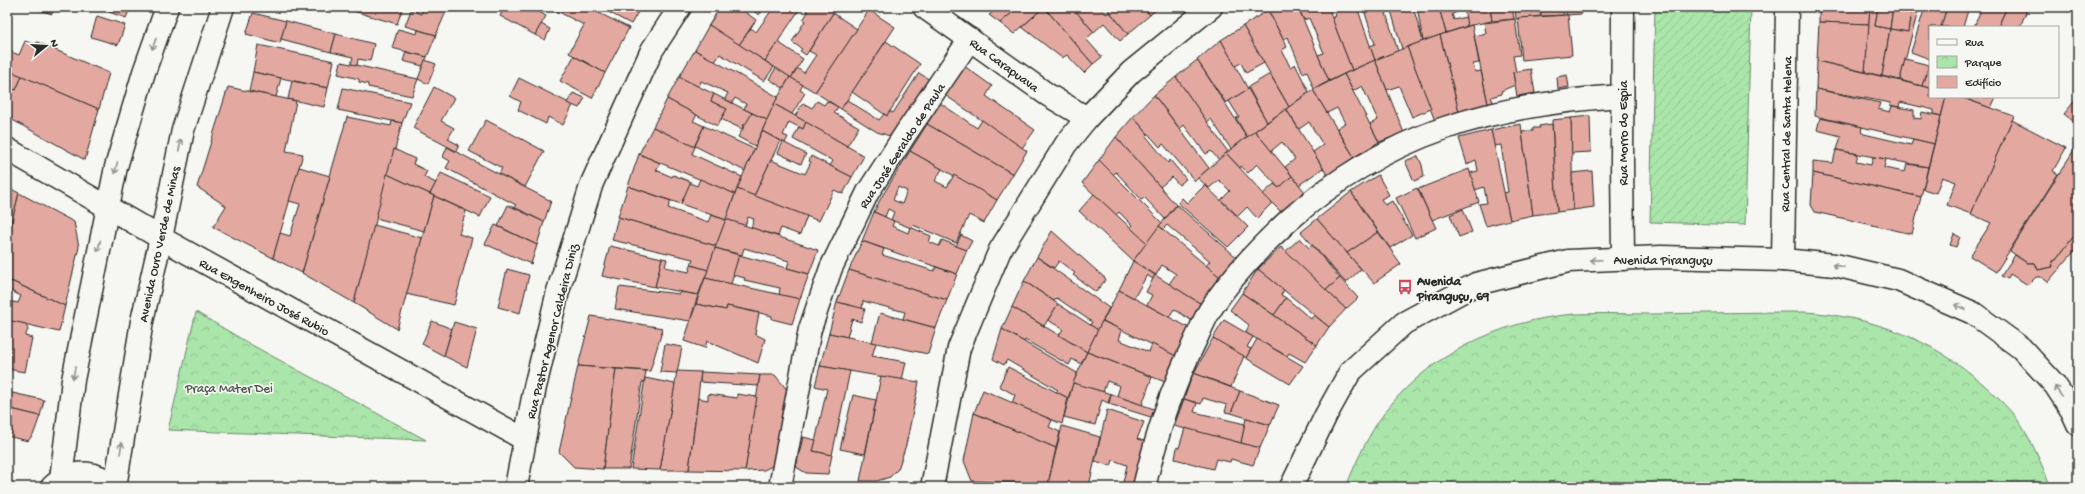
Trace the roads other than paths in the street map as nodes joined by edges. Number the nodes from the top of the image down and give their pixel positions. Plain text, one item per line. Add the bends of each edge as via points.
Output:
1 (167, 7) edge
2 (222, 7) edge
3 (680, 7) edge
4 (924, 7) edge
5 (1210, 7) edge
6 (1623, 7) edge
7 (1787, 7) edge
8 (970, 39) junction
9 (1622, 96) junction
10 (1087, 118) junction
11 (7, 149) edge
12 (109, 208) junction
13 (161, 238) junction
14 (1624, 259) junction
15 (1783, 260) junction
16 (2078, 424) edge
17 (524, 439) junction
18 (56, 483) edge
19 (115, 487) edge
20 (516, 487) edge
21 (780, 487) edge
22 (932, 487) edge
23 (1144, 487) edge
24 (1291, 487) edge

1 -> 12 street via 116,167
13 -> 2 street, Avenida Ouro Verde de Minas via 183,130
3 - 17 street, Rua Pastor Agenor Caldeira Diniz via 652,50 592,183 558,291
4 - 8 street, Rua Carapuava
5 - 10 street via 1131,72
6 - 9 street, Rua Morro do Espia
7 - 15 street, Rua Central de Santa Helena
8 - 10 street, Rua Carapuava via 1048,95
8 - 21 street, Rua José Geraldo de Paula via 868,192 831,268 810,329
9 - 14 street, Rua Morro do Espia
9 - 23 street via 1527,106 1438,129 1365,164 1309,202 1264,243 1210,311 1175,383 1160,426
10 - 22 street via 1066,144 1000,250 960,348
11 - 12 street, Rua Engenheiro José Rubio
12 - 13 street, Rua Engenheiro José Rubio
12 -> 18 street via 73,380
13 - 17 street, Rua Engenheiro José Rubio
19 -> 13 street, Avenida Ouro Verde de Minas via 142,321
14 - 15 street, Avenida Piranguçu via 1661,257
14 -> 24 street, Avenida Piranguçu via 1568,261 1476,284 1404,323 1350,372
16 -> 15 street, Avenida Piranguçu via 2055,385 2021,348 1973,313 1898,280 1835,265
17 - 20 street, Rua Pastor Agenor Caldeira Diniz
18 - 19 street via 75,473 89,472

